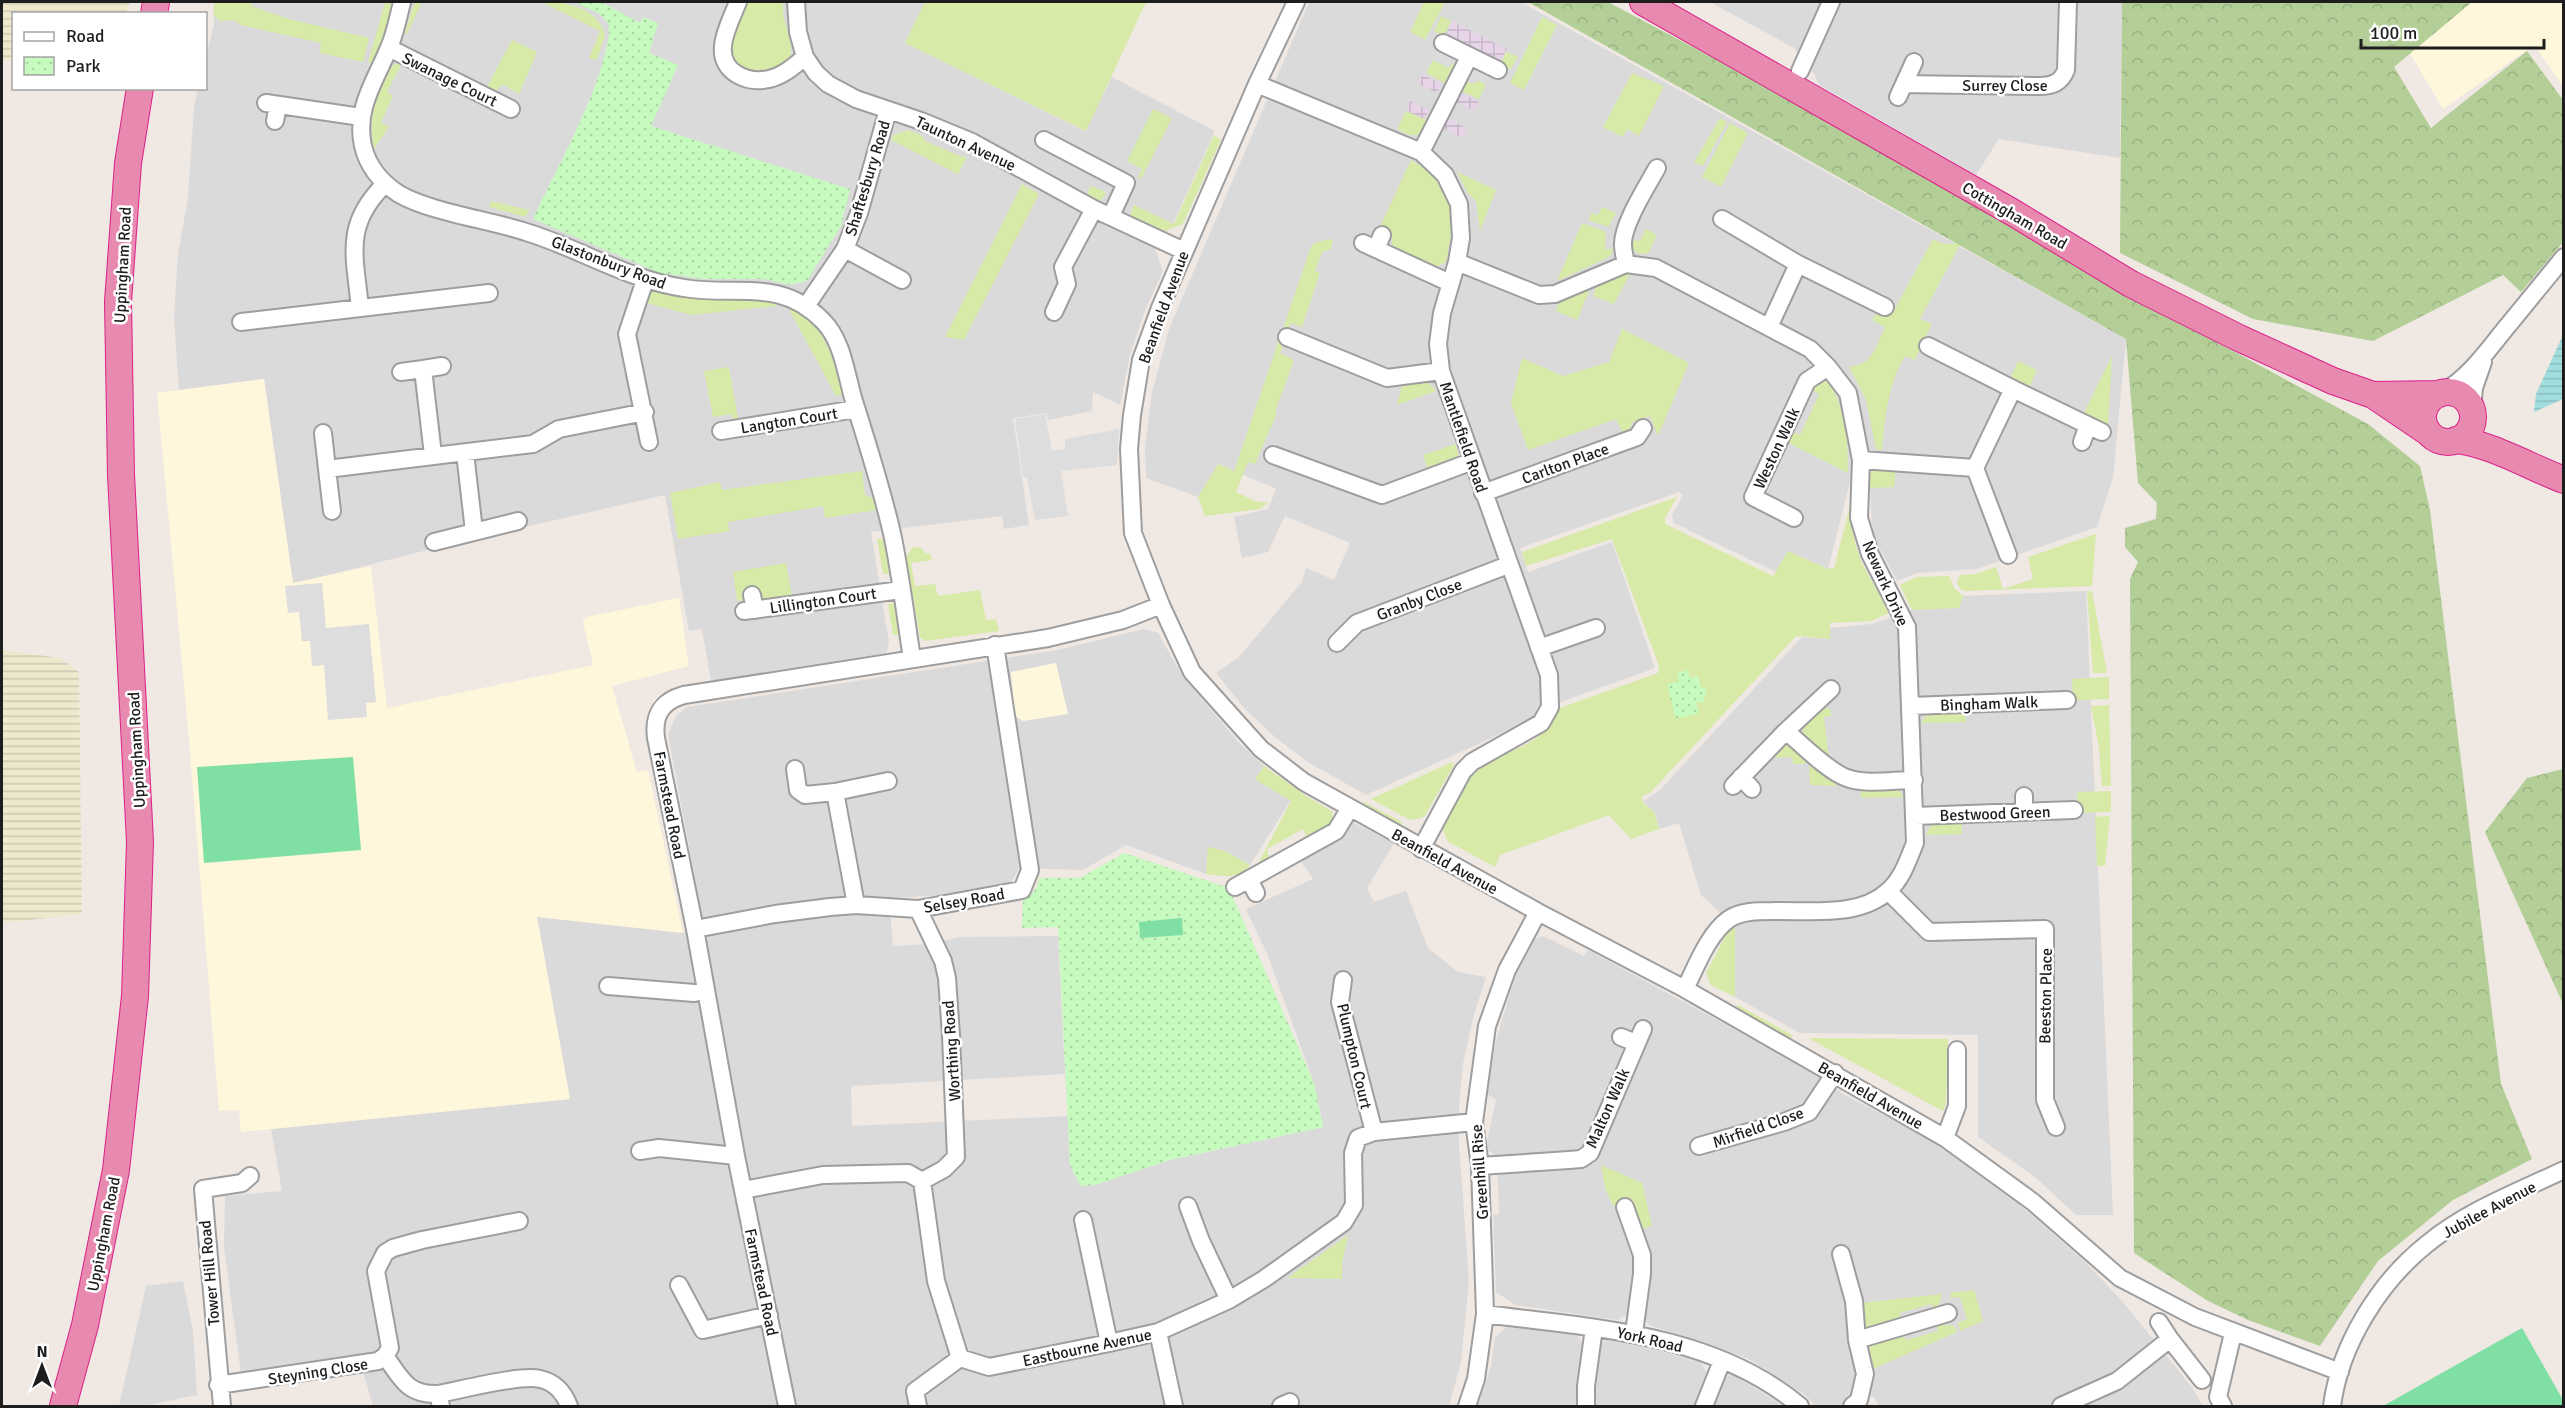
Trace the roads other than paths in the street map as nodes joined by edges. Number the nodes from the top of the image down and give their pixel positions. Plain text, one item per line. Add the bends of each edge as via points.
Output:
1 (402, 2) edge
2 (738, 2) edge
3 (796, 2) edge
4 (1296, 2) edge
5 (1637, 2) edge
6 (1643, 2) edge
7 (1831, 2) edge
8 (2068, 2) edge
9 (1666, 16) junction
10 (1443, 43) dead end
11 (389, 48) junction
12 (805, 57) junction
13 (1469, 57) junction
14 (1914, 62) dead end
15 (1498, 70) dead end
16 (1800, 71) dead end
17 (1257, 84) junction
18 (140, 90) edge
19 (511, 109) dead end
20 (273, 110) dead end
21 (888, 110) junction
22 (361, 117) junction
23 (1044, 140) dead end
24 (1421, 152) junction
25 (1657, 168) dead end
26 (385, 184) junction
27 (1094, 209) junction
28 (1111, 216) junction
29 (1722, 219) dead end
30 (1373, 242) dead end
31 (845, 249) junction
32 (1184, 251) junction
33 (2564, 257) edge
34 (1457, 262) junction
35 (1626, 264) junction
36 (1798, 264) junction
37 (645, 280) junction
38 (902, 280) dead end
39 (1450, 283) junction
40 (480, 290) dead end
41 (806, 306) junction
42 (1876, 307) dead end
43 (360, 308) junction
44 (1054, 312) dead end
45 (246, 317) dead end
46 (1769, 327) junction
47 (1287, 337) dead end
48 (1928, 346) dead end
49 (2484, 358) junction
50 (442, 366) dead end
51 (1828, 367) junction
52 (423, 369) junction
53 (1441, 371) junction
54 (401, 372) dead end
55 (2013, 388) junction
56 (2440, 393) junction
57 (2373, 396) junction
58 (856, 409) junction
59 (2472, 411) junction
60 (645, 412) junction
61 (1643, 428) dead end
62 (721, 431) dead end
63 (323, 433) dead end
64 (2429, 433) junction
65 (2456, 440) junction
66 (649, 442) dead end
67 (2082, 442) dead end
68 (465, 453) junction
69 (433, 455) junction
70 (1273, 455) dead end
71 (2518, 459) junction
72 (1473, 460) junction
73 (1861, 460) junction
74 (1975, 468) junction
75 (327, 469) junction
76 (2564, 480) edge
77 (1483, 493) junction
78 (332, 511) dead end
79 (1794, 518) dead end
80 (518, 521) dead end
81 (474, 531) junction
82 (434, 542) dead end
83 (2008, 555) dead end
84 (1508, 565) junction
85 (901, 590) junction
86 (750, 605) dead end
87 (1161, 605) junction
88 (1584, 627) dead end
89 (1337, 643) dead end
90 (995, 645) junction
91 (1539, 648) junction
92 (912, 659) junction
93 (1831, 689) dead end
94 (2067, 700) dead end
95 (1911, 706) junction
96 (1786, 731) junction
97 (795, 769) dead end
98 (1914, 780) junction
99 (888, 781) dead end
100 (1742, 784) dead end
101 (835, 792) junction
102 (1350, 808) junction
103 (2074, 810) dead end
104 (1915, 816) junction
105 (1421, 849) junction
106 (1247, 886) dead end
107 (1888, 891) junction
108 (856, 905) junction
109 (918, 909) junction
110 (1538, 912) junction
111 (695, 929) junction
112 (1343, 980) dead end
113 (608, 986) dead end
114 (1685, 989) junction
115 (706, 990) junction
116 (1634, 1036) dead end
117 (1957, 1050) dead end
118 (1835, 1073) junction
119 (1474, 1122) junction
120 (2056, 1127) dead end
121 (1374, 1132) junction
122 (1945, 1138) junction
123 (1699, 1146) dead end
124 (640, 1151) dead end
125 (736, 1156) junction
126 (1480, 1166) junction
127 (2564, 1170) edge
128 (250, 1176) dead end
129 (922, 1180) junction
130 (743, 1191) junction
131 (1188, 1206) dead end
132 (1625, 1207) dead end
133 (1083, 1220) dead end
134 (519, 1221) dead end
135 (1841, 1254) dead end
136 (679, 1285) dead end
137 (1229, 1300) junction
138 (1948, 1313) dead end
139 (1485, 1314) junction
140 (769, 1315) junction
141 (2158, 1322) dead end
142 (1594, 1328) junction
143 (1158, 1332) junction
144 (2233, 1333) junction
145 (1634, 1334) junction
146 (2170, 1339) junction
147 (1857, 1340) junction
148 (1109, 1343) junction
149 (385, 1356) junction
150 (960, 1358) junction
151 (1722, 1361) junction
152 (2340, 1372) junction
153 (2202, 1380) dead end
154 (218, 1385) junction
155 (440, 1400) edge
156 (63, 1407) edge
157 (222, 1407) edge
158 (569, 1407) edge
159 (787, 1407) edge
160 (918, 1407) edge
161 (1174, 1407) edge
162 (1467, 1407) edge
163 (1586, 1407) edge
164 (1704, 1407) edge
165 (1800, 1407) edge
166 (1852, 1407) edge
167 (2061, 1407) edge
168 (2223, 1407) edge
169 (2332, 1407) edge

1 - 11 street, Glastonbury Road
2 - 12 street via 723,44 726,64 732,72 755,80 768,79 783,74
3 - 12 street, Taunton Avenue
4 - 17 street, Beanfield Avenue
5 - 9 highway, Cottingham Road
6 - 9 highway, Cottingham Road
7 - 16 street
8 - 14 street, Surrey Close via 2066,70 2055,84 1901,90
9 - 57 highway, Cottingham Road via 2131,284 2239,338
10 - 13 street
11 - 19 street, Swanage Court
11 - 22 street, Glastonbury Road
12 - 21 street, Taunton Avenue via 828,84
13 - 15 street
13 - 24 street
17 - 24 street, Mantlefield Road
17 - 32 street, Beanfield Avenue
18 - 156 highway, Uppingham Road via 128,163 118,302 120,454 140,842 135,996 116,1170 85,1326
20 - 22 street
21 - 27 street, Taunton Avenue via 972,142
21 - 31 street, Shaftesbury Road
22 - 26 street, Glastonbury Road via 364,150 372,169
23 - 28 street via 1126,183
24 - 34 street, Mantlefield Road via 1445,175 1459,204 1461,238
25 - 35 street via 1625,230
26 - 37 street, Glastonbury Road via 419,203 526,232
26 - 43 street via 367,203 356,231
27 - 28 street, Taunton Avenue
27 - 44 street via 1063,267 1067,284
28 - 32 street, Taunton Avenue
29 - 36 street
30 - 39 street
31 - 38 street
31 - 41 street, Shaftesbury Road
32 - 87 street, Beanfield Avenue via 1141,360 1130,431 1133,533
33 - 49 street
34 - 35 street via 1539,295 1555,294
34 - 39 street, Mantlefield Road
35 - 46 street, Newark Drive via 1656,268
36 - 42 street
36 - 46 street
37 - 41 street, Glastonbury Road via 691,290 768,291
37 - 60 street via 627,334
39 - 53 street, Mantlefield Road via 1438,344
40 - 43 street
41 - 58 street, Glastonbury Road via 832,332
43 - 45 street
46 - 51 street, Newark Drive via 1810,349
47 - 53 street via 1387,378
48 - 55 street
49 - 56 street
49 - 59 street via 2474,388
50 - 52 street
51 - 73 street, Newark Drive via 1848,393
51 - 79 street, Weston Walk via 1807,381 1753,497
52 - 54 street
52 - 69 street
53 - 72 street, Mantlefield Road
55 - 67 street via 2095,429
55 - 74 street
56 - 57 highway, Cottingham Road
56 - 59 highway via 2456,393
56 - 64 highway via 2424,411
57 - 64 highway, Cottingham Road
58 - 62 street, Langton Court
58 - 85 street, Glastonbury Road via 886,508
59 - 65 highway via 2468,432
59 - 71 highway via 2486,430
60 - 66 street
60 - 68 street via 559,429 533,444
61 - 77 street, Carlton Place via 1637,437
63 - 75 street
64 - 65 highway via 2442,441
65 - 71 highway
68 - 69 street
68 - 81 street
69 - 75 street
70 - 72 street via 1382,495
71 - 76 highway
72 - 77 street, Mantlefield Road
73 - 74 street
73 - 95 street, Newark Drive via 1859,518 1870,554 1907,627
74 - 83 street
75 - 78 street
77 - 84 street, Mantlefield Road
80 - 81 street
81 - 82 street
84 - 89 street, Granby Close via 1357,623
84 - 91 street, Mantlefield Road
85 - 86 street, Lillington Court
85 - 92 street, Glastonbury Road
87 - 90 street, Farmstead Road via 1085,631
87 - 102 street, Beanfield Avenue via 1192,672 1261,749 1304,782
88 - 91 street
90 - 92 street, Farmstead Road
90 - 109 street, Selsey Road via 1030,870 1022,890
91 - 105 street, Mantlefield Road via 1549,675 1550,707 1541,723 1468,767
92 - 111 street, Farmstead Road via 695,693 674,698 661,707 656,733
93 - 96 street
94 - 95 street, Bingham Walk
95 - 98 street, Newark Drive
96 - 98 street via 1845,778
96 - 100 street
97 - 101 street via 798,790 805,795
98 - 104 street, Newark Drive
99 - 101 street
101 - 108 street
102 - 105 street, Beanfield Avenue
102 - 106 street via 1336,831
103 - 104 street, Bestwood Green via 2024,804
104 - 107 street, Newark Drive via 1915,843 1904,870
105 - 110 street, Beanfield Avenue
107 - 114 street, Newark Drive via 1850,909 1754,911 1736,915 1714,936
107 - 120 street, Beeston Place via 1929,932 2053,929 2044,1100
108 - 109 street, Selsey Road
108 - 111 street, Selsey Road via 775,914
109 - 129 street, Worthing Road via 943,961 946,978 956,1157 944,1169
110 - 114 street, Beanfield Avenue
110 - 119 street, Greenhill Rise via 1507,970 1487,1026
111 - 115 street, Farmstead Road
112 - 121 street, Plumpton Court via 1340,1002
113 - 115 street via 694,993
114 - 118 street, Beanfield Avenue
115 - 125 street, Farmstead Road
116 - 126 street, Malton Walk via 1590,1153 1581,1159
117 - 122 street via 1957,1106
118 - 122 street, Beanfield Avenue
118 - 123 street, Mirfield Close via 1809,1112
119 - 121 street
119 - 126 street, Greenhill Rise
121 - 137 street, Eastbourne Avenue via 1358,1138 1355,1145 1354,1204 1344,1222
122 - 144 street, Beanfield Avenue via 2033,1202 2120,1278 2158,1300
124 - 125 street via 659,1148
125 - 130 street, Farmstead Road
126 - 139 street, Greenhill Rise
127 - 152 street, Jubilee Avenue via 2489,1205 2426,1244 2368,1311
128 - 154 street, Tower Hill Road via 242,1183 203,1190
129 - 130 street via 909,1173 823,1175
129 - 150 street via 936,1281
130 - 140 street, Farmstead Road
131 - 137 street
132 - 145 street via 1642,1255
133 - 148 street
134 - 149 street, Steyning Close via 422,1240 385,1253 376,1271 390,1338
135 - 147 street via 1854,1301
136 - 140 street via 703,1330
137 - 143 street, Eastbourne Avenue
138 - 147 street
139 - 142 street, York Road
139 - 162 street, Greenhill Rise via 1476,1379
140 - 159 street, Farmstead Road
141 - 146 street
142 - 145 street, York Road
142 - 163 street
143 - 148 street, Eastbourne Avenue
143 - 161 street
144 - 152 street, Beanfield Avenue
144 - 168 street via 2218,1397
145 - 151 street, York Road via 1684,1346
146 - 153 street
146 - 167 street via 2117,1381
147 - 166 street via 1865,1374 1859,1400
148 - 150 street, Eastbourne Avenue via 989,1367
149 - 154 street, Steyning Close via 378,1361
149 - 155 street via 404,1383
150 - 160 street via 915,1391
151 - 164 street
151 - 165 street, York Road via 1775,1386
152 - 169 street, Jubilee Avenue
154 - 157 street, Tower Hill Road
155 - 158 street via 537,1378 556,1386

